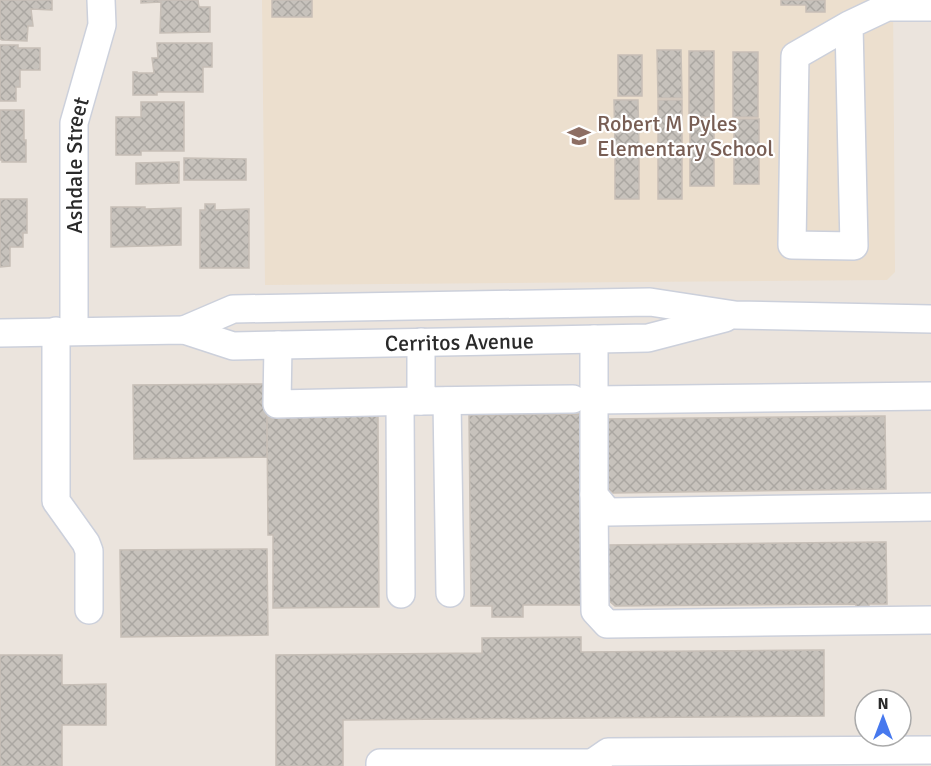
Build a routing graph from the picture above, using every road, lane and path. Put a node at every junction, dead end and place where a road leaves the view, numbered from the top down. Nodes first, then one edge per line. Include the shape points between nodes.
1 (101, 0) edge
2 (931, 7) edge
3 (849, 25) junction
4 (735, 315) junction
5 (931, 319) edge
6 (184, 330) junction
7 (65, 332) junction
8 (0, 333) edge
9 (594, 339) junction
10 (421, 342) junction
11 (278, 345) junction
12 (931, 396) edge
13 (584, 400) junction
14 (423, 402) junction
15 (594, 495) junction
16 (931, 507) edge
17 (450, 593) dead end
18 (401, 594) dead end
19 (89, 610) dead end
20 (931, 620) edge
21 (931, 750) edge
22 (592, 765) edge
23 (380, 766) edge

1 - 7 street, Ashdale Street via 102,25 74,123
2 - 3 street via 887,7
3 - 3 street via 795,57 792,245 854,246
4 - 5 street, Cerritos Avenue
4 - 6 street, Cerritos Avenue via 650,302 233,309
4 - 9 street, Cerritos Avenue via 648,338
6 - 7 street, Cerritos Avenue
6 - 11 street, Cerritos Avenue via 233,346
7 - 8 street, Cerritos Avenue
7 - 19 street, Ashdale Street via 56,501 86,543
9 - 10 street, Cerritos Avenue
9 - 13 street
10 - 11 street, Cerritos Avenue
10 - 14 street
11 - 14 street via 277,404
12 - 13 street
13 - 14 street
13 - 15 street
14 - 17 street
14 - 18 street
15 - 16 street via 608,512
15 - 20 street via 595,611 607,624
21 - 22 street via 608,752
22 - 23 street

